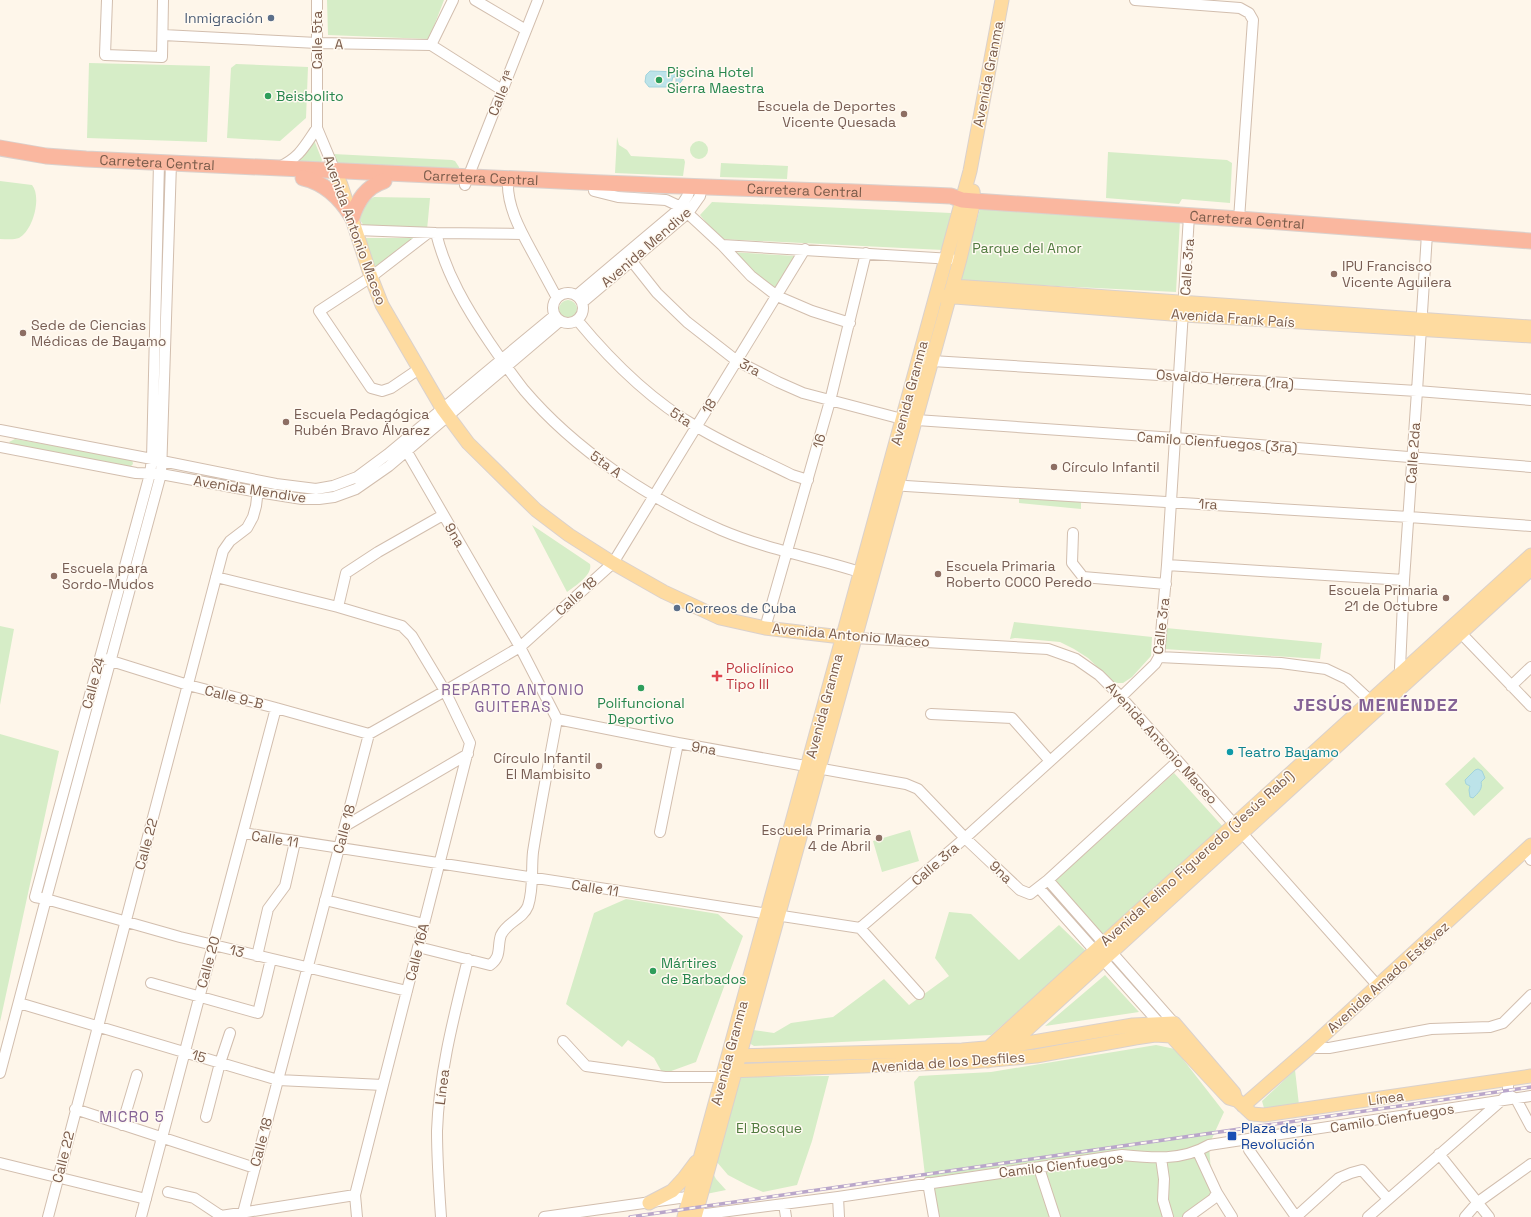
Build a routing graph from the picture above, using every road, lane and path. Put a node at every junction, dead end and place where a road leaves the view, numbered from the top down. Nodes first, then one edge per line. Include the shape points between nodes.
1 (107, 0) edge
2 (163, 0) edge
3 (317, 0) edge
4 (453, 0) edge
5 (475, 0) edge
6 (538, 0) edge
7 (1002, 0) edge
8 (1135, 0) edge
9 (526, 30) junction
10 (162, 35) junction
11 (317, 44) junction
12 (431, 45) junction
13 (502, 90) junction
14 (317, 128) junction
15 (0, 148) edge
16 (0, 157) edge
17 (165, 167) junction
18 (278, 168) junction
19 (337, 175) junction
20 (303, 178) junction
21 (384, 181) junction
22 (466, 182) junction
23 (508, 183) junction
24 (691, 197) junction
25 (968, 200) junction
26 (1189, 216) junction
27 (1239, 219) junction
28 (354, 224) junction
29 (432, 233) junction
30 (522, 234) junction
31 (1427, 234) junction
32 (1531, 241) edge
33 (722, 245) junction
34 (805, 250) junction
35 (866, 253) junction
36 (629, 257) junction
37 (946, 258) junction
38 (960, 259) junction
39 (371, 277) junction
40 (938, 289) junction
41 (951, 292) junction
42 (777, 296) junction
43 (557, 298) junction
44 (580, 298) junction
45 (1184, 302) junction
46 (1184, 315) junction
47 (557, 318) junction
48 (578, 320) junction
49 (850, 323) junction
50 (1421, 324) junction
51 (1531, 327) edge
52 (1531, 336) edge
53 (919, 358) junction
54 (737, 361) junction
55 (932, 361) junction
56 (504, 363) junction
57 (419, 369) junction
58 (1180, 376) junction
59 (1418, 391) junction
60 (1531, 400) edge
61 (830, 401) junction
62 (445, 412) junction
63 (902, 419) junction
64 (915, 421) junction
65 (697, 427) junction
66 (0, 430) edge
67 (1175, 438) junction
68 (404, 446) junction
69 (0, 447) edge
70 (1413, 457) junction
71 (152, 459) junction
72 (162, 461) junction
73 (1531, 467) edge
74 (150, 474) junction
75 (161, 474) junction
76 (808, 480) junction
77 (259, 481) junction
78 (891, 485) junction
79 (258, 492) junction
80 (653, 496) junction
81 (1170, 502) junction
82 (443, 515) junction
83 (1409, 517) junction
84 (1531, 526) edge
85 (1073, 533) dead end
86 (787, 553) junction
87 (1531, 555) edge
88 (612, 562) junction
89 (1167, 565) junction
90 (1531, 569) edge
91 (866, 574) junction
92 (216, 577) junction
93 (1404, 580) junction
94 (1166, 584) junction
95 (338, 607) junction
96 (765, 628) junction
97 (1457, 630) junction
98 (849, 638) junction
99 (520, 647) junction
100 (1159, 657) junction
101 (100, 658) junction
102 (111, 661) junction
103 (1531, 668) edge
104 (1403, 671) junction
105 (188, 685) junction
106 (1511, 686) junction
107 (445, 691) junction
108 (1121, 697) junction
109 (1374, 705) junction
110 (1531, 706) edge
111 (276, 708) junction
112 (931, 714) dead end
113 (557, 719) junction
114 (369, 734) junction
115 (678, 743) junction
116 (468, 754) junction
117 (1050, 761) junction
118 (1178, 761) junction
119 (813, 767) junction
120 (344, 826) junction
121 (1238, 828) junction
122 (660, 832) dead end
123 (243, 833) junction
124 (965, 838) junction
125 (295, 842) junction
126 (339, 848) junction
127 (1530, 852) edge
128 (440, 863) junction
129 (533, 879) junction
130 (1048, 880) junction
131 (1039, 888) junction
132 (46, 899) junction
133 (325, 900) junction
134 (773, 915) junction
135 (125, 922) junction
136 (424, 924) junction
137 (860, 928) junction
138 (213, 945) junction
139 (418, 947) junction
140 (1103, 951) junction
141 (257, 956) junction
142 (271, 959) junction
143 (468, 959) junction
144 (307, 968) junction
145 (151, 983) dead end
146 (1378, 986) junction
147 (407, 992) junction
148 (919, 994) dead end
149 (1531, 995) edge
150 (199, 996) junction
151 (19, 1003) junction
152 (1160, 1024) junction
153 (98, 1026) junction
154 (1172, 1029) junction
155 (230, 1033) dead end
156 (563, 1041) dead end
157 (1313, 1045) junction
158 (1009, 1046) junction
159 (988, 1048) junction
160 (185, 1052) junction
161 (847, 1053) junction
162 (734, 1056) junction
163 (988, 1061) junction
164 (220, 1063) junction
165 (847, 1068) junction
166 (0, 1072) edge
167 (727, 1073) junction
168 (137, 1075) dead end
169 (1529, 1075) edge
170 (278, 1080) junction
171 (1508, 1080) junction
172 (383, 1085) junction
173 (1531, 1096) edge
174 (1509, 1097) junction
175 (1239, 1103) junction
176 (75, 1109) junction
177 (206, 1116) dead end
178 (122, 1124) junction
179 (1531, 1127) edge
180 (162, 1138) junction
181 (1248, 1139) junction
182 (703, 1150) junction
183 (1198, 1152) junction
184 (1439, 1154) junction
185 (1161, 1158) junction
186 (0, 1163) edge
187 (1531, 1164) edge
188 (254, 1168) junction
189 (1039, 1168) junction
190 (58, 1177) junction
191 (928, 1184) junction
192 (168, 1192) dead end
193 (1217, 1193) junction
194 (355, 1195) junction
195 (695, 1196) junction
196 (838, 1197) junction
197 (146, 1199) junction
198 (1388, 1199) junction
199 (1478, 1202) junction
200 (649, 1203) junction
201 (784, 1204) junction
202 (743, 1209) junction
203 (243, 1213) junction
204 (48, 1217) edge
205 (141, 1217) edge
206 (220, 1217) edge
207 (357, 1217) edge
208 (441, 1217) edge
209 (544, 1217) edge
210 (689, 1217) edge
211 (733, 1217) edge
212 (786, 1217) edge
213 (839, 1217) edge
214 (934, 1217) edge
215 (1055, 1217) edge
216 (1168, 1217) edge
217 (1188, 1217) edge
218 (1232, 1217) edge
219 (1296, 1217) edge
220 (1368, 1217) edge
221 (1465, 1217) edge
222 (1488, 1217) edge

1 - 10 street via 105,55 162,57
2 - 10 street
3 - 11 street, Calle 5ta
4 - 12 street
5 - 9 street
6 - 9 street, Calle 1ª
7 - 25 main road, Avenida Granma via 970,171
8 - 27 street via 1240,8 1249,13 1253,20
9 - 13 street, Calle 1ª
10 - 11 street, A
11 - 12 street, A
11 - 14 street, Calle 5ta
12 - 13 street
13 - 22 street, Calle 1ª
14 - 18 street via 299,154
14 - 19 street, Avenida Antonio Maceo
15 - 17 highway, Carretera Central via 46,156
16 - 17 highway, Carretera Central via 85,168
17 - 18 highway, Carretera Central
17 - 20 highway, Carretera Central
17 - 71 street, Calle 24
17 - 72 street, Calle 24
18 - 19 highway, Carretera Central
19 - 20 highway, Carretera Central
19 - 21 highway, Carretera Central
19 - 22 highway, Carretera Central
19 - 28 main road, Avenida Antonio Maceo
20 - 28 highway via 318,183 334,194 344,204
21 - 22 highway, Carretera Central
21 - 28 highway via 372,186 356,204
22 - 23 highway, Carretera Central
23 - 24 highway, Carretera Central
23 - 24 highway, Carretera Central
23 - 30 street via 511,204
24 - 25 highway, Carretera Central via 813,190 943,195
24 - 33 street
24 - 36 street, Avenida Mendive
25 - 26 highway, Carretera Central
25 - 37 main road, Avenida Granma
25 - 38 main road, Avenida Granma
26 - 27 highway, Carretera Central
26 - 45 street, Calle 3ra
27 - 31 highway, Carretera Central
28 - 29 street
28 - 39 main road, Avenida Antonio Maceo
29 - 30 street
29 - 39 street
29 - 56 street, 5ta A via 458,292
30 - 43 street
31 - 32 highway, Carretera Central
31 - 50 street, Calle 2da
33 - 34 street
33 - 42 street via 751,276
34 - 35 street
34 - 42 street, 18
35 - 37 street
35 - 49 street, 16
36 - 44 street, Avenida Mendive
36 - 54 street, 3ra via 657,293 687,322
37 - 38 street
37 - 40 main road, Avenida Granma
38 - 41 main road, Avenida Granma
39 - 57 main road, Avenida Antonio Maceo via 382,305
39 - 57 street via 319,311 371,388 382,391 391,388
40 - 41 main road, Avenida Frank País
40 - 53 main road, Avenida Granma
41 - 45 main road, Avenida Frank País
41 - 46 main road, Avenida Frank País
41 - 55 main road, Avenida Granma
42 - 49 street
42 - 54 street, 18
43 - 44 street via 569,292
43 - 47 street via 553,308
44 - 48 street via 583,312
45 - 46 street, Calle 3ra
45 - 50 main road, Avenida Frank País
46 - 50 main road, Avenida Frank País
46 - 58 street, Calle 3ra
47 - 48 street via 571,323
47 - 56 street, Avenida Mendive
48 - 65 street, 5ta via 625,373 661,403
49 - 61 street, 16
50 - 51 main road, Avenida Frank País
50 - 52 main road, Avenida Frank País
50 - 59 street, Calle 2da
53 - 55 street, Osvaldo Herrera (1ra)
53 - 63 main road, Avenida Granma
54 - 61 street, 3ra via 802,393
54 - 65 street, 18
55 - 58 street, Osvaldo Herrera (1ra)
55 - 64 main road, Avenida Granma
56 - 62 street, Avenida Mendive
56 - 80 street, 5ta A via 524,390 575,440
57 - 62 main road, Avenida Antonio Maceo
58 - 59 street, Osvaldo Herrera (1ra)
58 - 67 street, Calle 3ra
59 - 60 street, Osvaldo Herrera (1ra)
59 - 70 street, Calle 2da
61 - 63 street, 3ra
61 - 76 street, 16
62 - 68 street, Avenida Mendive
62 - 88 main road, Avenida Antonio Maceo via 468,443 536,510
63 - 64 street, Camilo Cienfuegos (3ra)
63 - 78 main road, Avenida Granma
64 - 67 street, Camilo Cienfuegos (3ra)
64 - 78 main road, Avenida Granma
65 - 76 street, 5ta via 792,475
65 - 80 street, 18
66 - 71 street, Avenida Mendive
67 - 70 street, Camilo Cienfuegos (3ra)
67 - 81 street, Calle 3ra
68 - 77 street, Avenida Mendive via 357,477 333,486 316,489
68 - 79 street, Avenida Mendive via 389,466 356,489 334,497 302,499
68 - 82 street, 9na
69 - 74 street, Avenida Mendive
70 - 73 street, Camilo Cienfuegos (3ra)
70 - 83 street, Calle 2da
71 - 72 street, Avenida Mendive
71 - 74 street, Calle 24
72 - 75 street, Calle 24
72 - 77 street, Avenida Mendive
74 - 75 street, Avenida Mendive
74 - 101 street, Calle 24
75 - 79 street, Avenida Mendive
75 - 102 street, Calle 24
76 - 86 street, 16
77 - 79 street, Calle 22
78 - 81 street, 1ra
78 - 91 main road, Avenida Granma
79 - 92 street, Calle 22 via 253,517 247,528 230,541 223,551
80 - 86 street, 5ta A via 722,530
80 - 88 street, 18
81 - 83 street, 1ra
81 - 89 street, Calle 3ra
82 - 95 street via 346,573
82 - 99 street, 9na
83 - 84 street, 1ra
83 - 93 street, Calle 2da
85 - 94 street via 1072,563 1083,577
86 - 91 street, 5ta A
86 - 96 street, 16
87 - 97 main road, Avenida Felino Figueredo (Jesús Rabí)
88 - 96 main road, Avenida Antonio Maceo via 664,592 720,618
88 - 99 street, Calle 18
89 - 93 street
89 - 94 street, Calle 3ra
90 - 97 main road, Avenida Felino Figueredo (Jesús Rabí)
91 - 98 main road, Avenida Granma
92 - 95 street, Calle 16A
92 - 105 street, Calle 22
93 - 104 street, Calle 2da via 1400,668
94 - 100 street, Calle 3ra
95 - 107 street, Calle 16A via 402,626 412,636
96 - 98 main road, Avenida Antonio Maceo
97 - 104 main road, Avenida Felino Figueredo (Jesús Rabí)
97 - 106 street
97 - 109 main road, Avenida Felino Figueredo (Jesús Rabí)
98 - 108 street, Avenida Antonio Maceo via 1048,649 1076,658 1099,675
98 - 119 main road, Avenida Granma
99 - 107 street, Calle 18
99 - 113 street, 9na
100 - 108 street, Calle 3ra
100 - 109 street via 1281,663 1326,669 1347,679
101 - 102 street, Calle 9-B
101 - 132 street, Calle 24 via 35,896
102 - 105 street, Calle 9-B
102 - 132 street, Calle 24
103 - 106 street
104 - 109 main road, Avenida Felino Figueredo (Jesús Rabí)
105 - 111 street, Calle 9-B
105 - 135 street, Calle 22
106 - 110 street
107 - 114 street, Calle 18
107 - 116 street, Calle 16A via 470,743
108 - 117 street, Calle 3ra
108 - 118 street, Avenida Antonio Maceo
109 - 121 main road, Avenida Felino Figueredo (Jesús Rabí)
111 - 114 street, Calle 9-B
111 - 123 street, Calle 20
112 - 117 street via 1012,718
113 - 115 street, 9na
113 - 129 street via 539,811 531,865
114 - 120 street, Calle 18
115 - 119 street, 9na
115 - 122 street
116 - 120 street
116 - 128 street, Calle 16A
117 - 124 street, Calle 3ra
118 - 121 street, Avenida Antonio Maceo
118 - 130 street
119 - 124 street, 9na via 906,784 918,789
119 - 134 main road, Avenida Granma
120 - 126 street, Calle 18
121 - 140 main road, Avenida Felino Figueredo (Jesús Rabí)
121 - 146 street, Avenida Antonio Maceo
123 - 125 street, Calle 11
123 - 138 street, Calle 20
124 - 131 street, 9na via 1020,890 1030,894
124 - 137 street, Calle 3ra
125 - 126 street, Calle 11
125 - 141 street via 285,886 268,909
126 - 128 street, Calle 11
126 - 133 street, Calle 18
127 - 146 main road, Avenida Amado Estévez
128 - 129 street, Calle 11
128 - 136 street, Calle 16A
129 - 134 street, Calle 11
129 - 143 street via 528,907 518,919 506,926 495,962 490,965
130 - 131 street
130 - 140 street
131 - 140 street
132 - 135 street, 13
132 - 151 street, Calle 24
133 - 136 street
133 - 144 street, Calle 18
134 - 137 street, Calle 11
134 - 162 main road, Avenida Granma
135 - 138 street, 13
135 - 153 street, Calle 22
136 - 139 street, Calle 16A
137 - 148 street
138 - 141 street, 13
138 - 150 street, Calle 20
139 - 143 street
139 - 147 street, Calle 16A
140 - 152 street
140 - 154 street
140 - 158 main road, Avenida Felino Figueredo (Jesús Rabí)
140 - 159 main road, Avenida Felino Figueredo (Jesús Rabí)
141 - 142 street, 13
142 - 144 street, 13
142 - 150 street via 258,1013
143 - 208 street, Línea via 454,1016 441,1091 437,1130
144 - 147 street, 13
144 - 170 street, Calle 18
145 - 150 street
146 - 157 main road, Avenida Amado Estévez
147 - 172 street, Calle 16A
149 - 157 street via 1503,1022 1490,1027 1431,1029 1329,1048 1317,1048
150 - 160 street, Calle 20
151 - 153 street, 15
151 - 166 street, Calle 24
152 - 154 main road, Línea
152 - 158 main road, Avenida de los Desfiles via 1133,1025
153 - 160 street, 15
153 - 176 street, Calle 22
154 - 163 main road, Avenida de los Desfiles via 1036,1056
154 - 175 main road, Línea via 1224,1094
155 - 164 street
156 - 167 street via 586,1066 665,1076
157 - 175 main road, Avenida Amado Estévez
158 - 159 main road, Avenida de los Desfiles
158 - 163 main road, Avenida Felino Figueredo (Jesús Rabí)
159 - 161 main road, Avenida de los Desfiles
160 - 164 street, 15
160 - 180 street, Calle 20
161 - 162 main road, Avenida de los Desfiles
161 - 165 main road
162 - 167 main road, Avenida Granma
163 - 165 main road, Avenida de los Desfiles
164 - 170 street, 15
164 - 177 street
165 - 167 main road, Avenida de los Desfiles
167 - 182 main road, Avenida Granma
167 - 195 main road, Avenida Granma
168 - 178 street
169 - 171 main road, Línea
170 - 172 street, 15
170 - 188 street, Calle 18
171 - 174 street
171 - 175 main road, Línea via 1264,1115 1252,1114
172 - 194 street, Calle 16A
173 - 174 street, Camilo Cienfuegos
174 - 179 street
174 - 181 street, Camilo Cienfuegos via 1390,1119
174 - 184 street
176 - 178 street
176 - 190 street, Calle 22
178 - 180 street
180 - 188 street
180 - 197 street, Calle 20
181 - 183 street, Camilo Cienfuegos via 1210,1145
181 - 219 street via 1249,1150
182 - 195 main road, Avenida Granma
182 - 200 main road via 672,1191
183 - 185 street, Camilo Cienfuegos
183 - 193 street
184 - 198 street
184 - 199 street
185 - 189 street, Camilo Cienfuegos via 1122,1155
185 - 216 street via 1163,1200
186 - 190 street
187 - 199 street
188 - 203 street, Calle 18
189 - 191 street, Camilo Cienfuegos
189 - 215 street
190 - 197 street
190 - 204 street, Calle 22
191 - 196 street, Camilo Cienfuegos
191 - 214 street
192 - 206 street via 194,1198
193 - 217 street
193 - 218 street
194 - 203 street
194 - 207 street, Calle 16A
195 - 200 street
195 - 210 main road, Avenida Granma
196 - 201 street, Camilo Cienfuegos
196 - 213 street
197 - 205 street, Calle 20
198 - 219 street via 1362,1170 1339,1178
198 - 220 street
199 - 221 street
199 - 222 street
200 - 209 street
201 - 202 street, Camilo Cienfuegos
201 - 212 street
202 - 210 street, Camilo Cienfuegos
202 - 211 street
203 - 206 street

